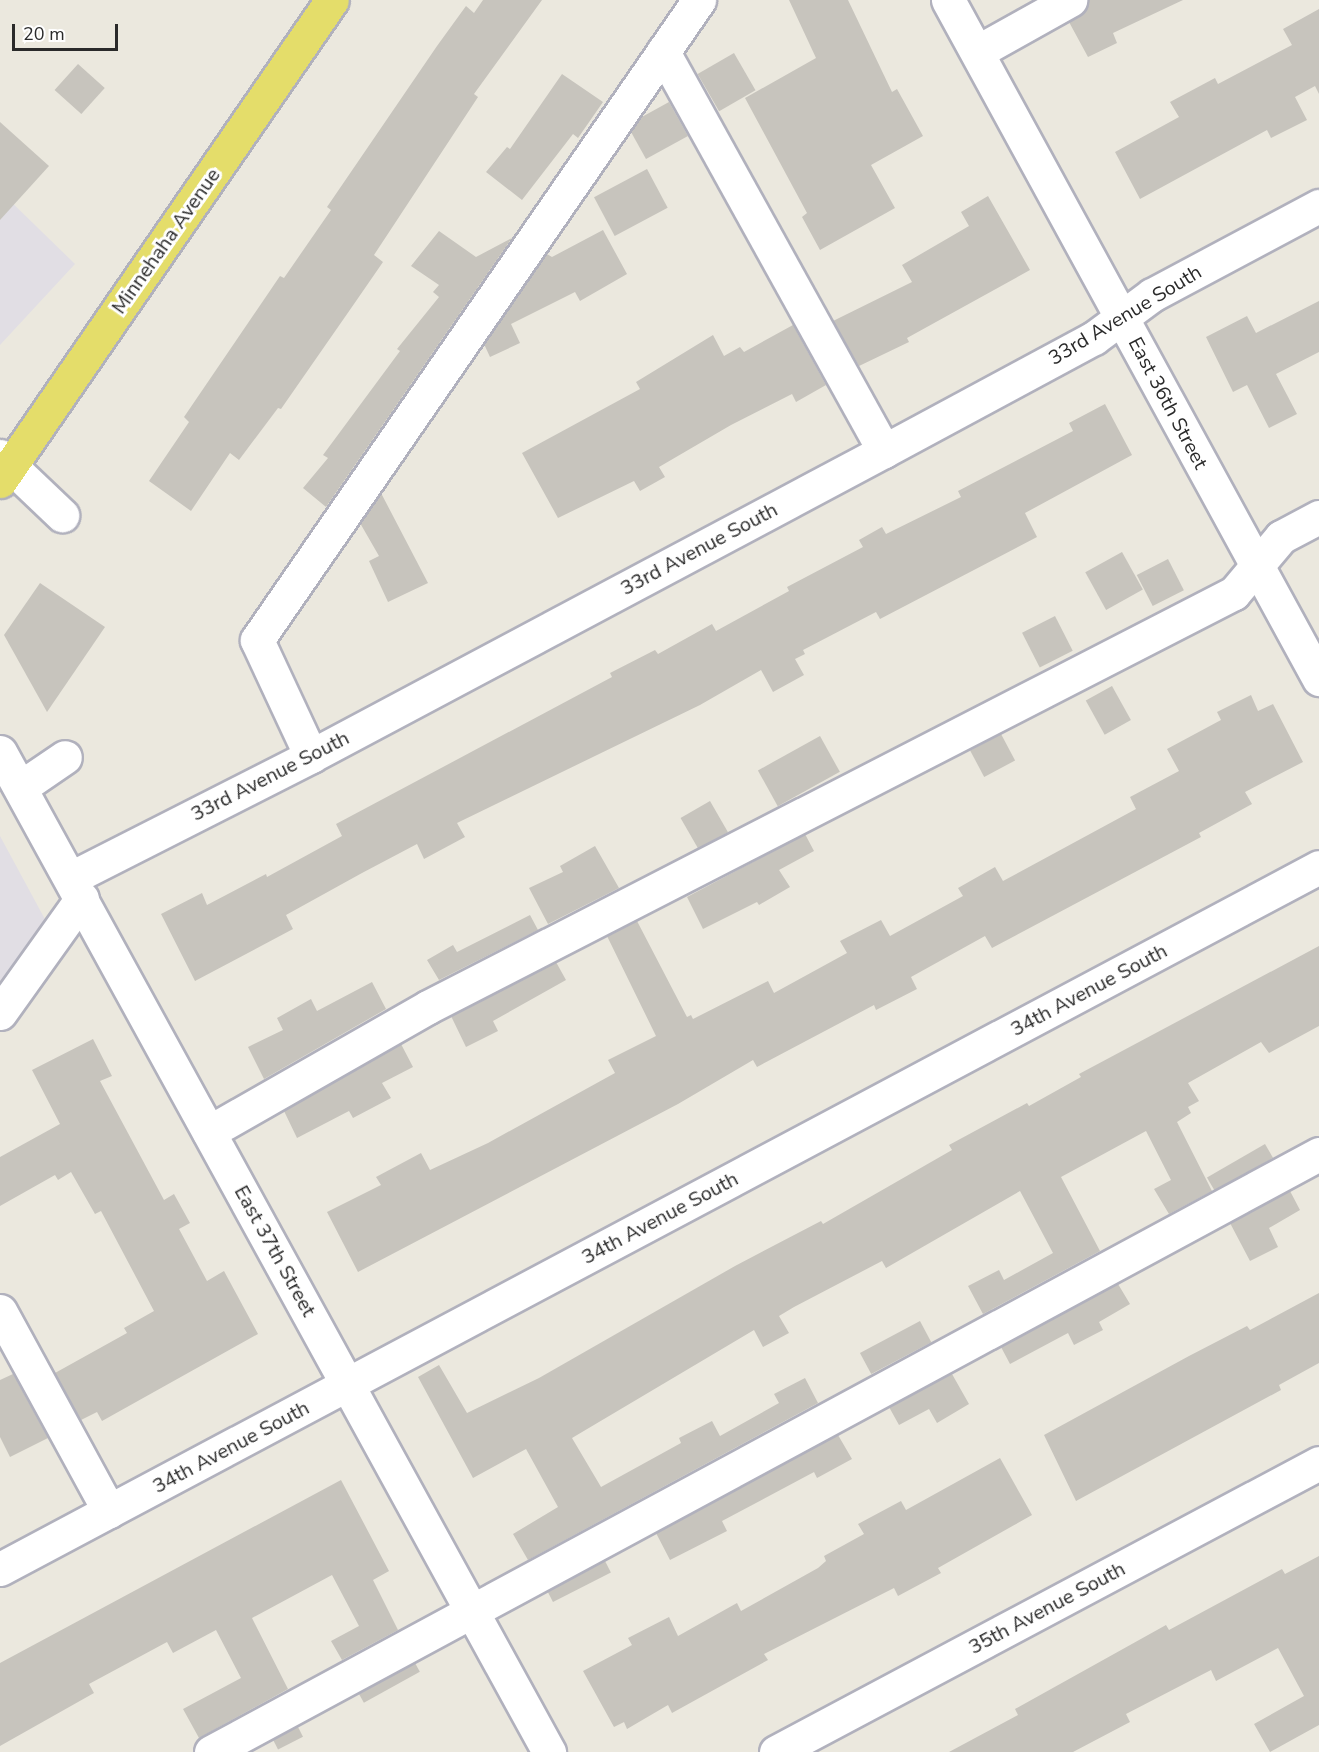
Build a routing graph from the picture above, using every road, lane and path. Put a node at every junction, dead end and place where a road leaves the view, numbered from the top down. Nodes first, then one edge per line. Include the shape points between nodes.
1 (332, 0) edge
2 (699, 0) edge
3 (948, 0) edge
4 (1070, 0) edge
5 (663, 52) junction
6 (977, 52) junction
7 (1319, 206) edge
8 (1122, 317) junction
9 (884, 451) junction
10 (3, 468) edge
11 (62, 515) dead end
12 (1319, 517) edge
13 (1258, 568) junction
14 (1319, 679) edge
15 (0, 752) edge
16 (311, 756) junction
17 (65, 757) dead end
18 (21, 787) junction
19 (1319, 867) edge
20 (77, 888) junction
21 (0, 1013) edge
22 (209, 1132) junction
23 (1319, 1154) edge
24 (0, 1311) edge
25 (349, 1384) junction
26 (1319, 1463) edge
27 (109, 1511) junction
28 (0, 1569) edge
29 (473, 1613) junction
30 (211, 1752) edge
31 (549, 1752) edge
32 (776, 1752) edge

1 - 10 main road, Minnehaha Avenue
2 - 5 street
3 - 6 street, East 36th Street
4 - 6 street
5 - 9 street
5 - 16 street via 257,640
6 - 8 street, East 36th Street
7 - 8 street, 33rd Avenue South via 1152,295
8 - 9 street, 33rd Avenue South via 1094,338
8 - 13 street, East 36th Street
9 - 16 street, 33rd Avenue South
10 - 11 street
12 - 13 street via 1281,537
13 - 14 street, East 36th Street
13 - 22 street via 1234,593 428,1007
15 - 18 street, East 37th Street
16 - 20 street, 33rd Avenue South
17 - 18 street
18 - 20 street, East 37th Street
19 - 25 street, 34th Avenue South
20 - 21 street
20 - 22 street, East 37th Street
22 - 25 street, East 37th Street
23 - 29 street
24 - 27 street
25 - 27 street, 34th Avenue South
25 - 29 street, East 37th Street
26 - 32 street, 35th Avenue South
27 - 28 street, 34th Avenue South
29 - 30 street
29 - 31 street, East 37th Street

